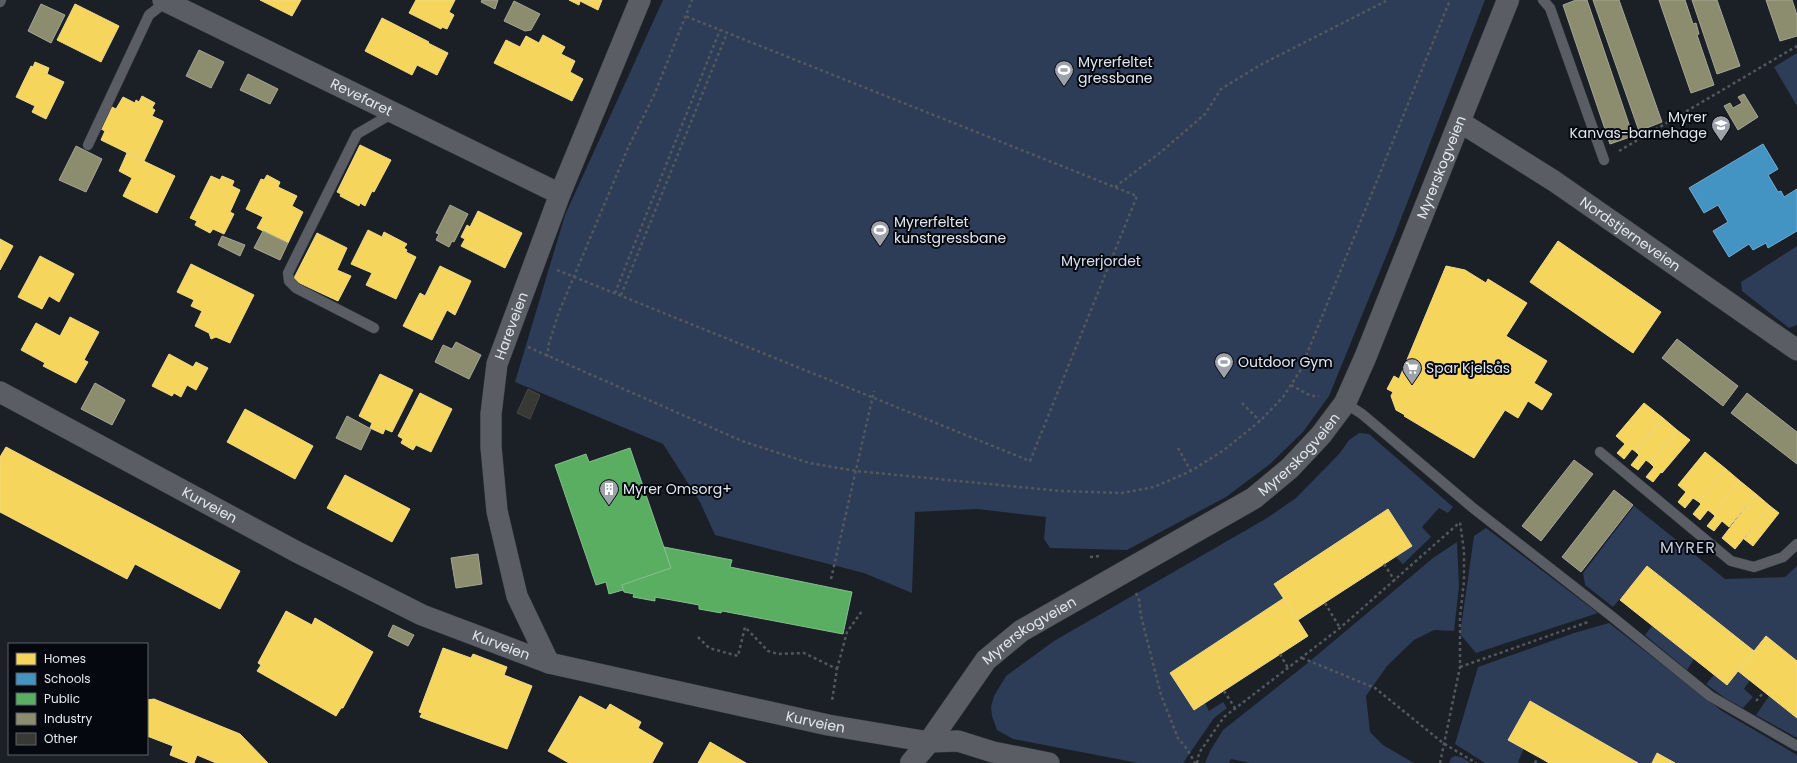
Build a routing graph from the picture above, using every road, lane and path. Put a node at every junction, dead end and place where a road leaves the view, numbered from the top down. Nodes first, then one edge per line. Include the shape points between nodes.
1 (640, 0) edge
2 (692, 0) edge
3 (1388, 0) edge
4 (1450, 0) edge
5 (1508, 0) edge
6 (1543, 0) edge
7 (166, 1) edge
8 (685, 16) junction
9 (720, 30) junction
10 (727, 33) junction
11 (1797, 46) edge
12 (393, 113) junction
13 (1460, 122) junction
14 (88, 145) dead end
15 (1604, 160) joint
16 (1114, 187) junction
17 (560, 194) junction
18 (534, 262) junction
19 (573, 277) junction
20 (615, 293) junction
21 (621, 295) junction
22 (374, 328) dead end
23 (1794, 343) edge
24 (874, 391) dead end
25 (0, 392) edge
26 (873, 397) junction
27 (1242, 404) dead end
28 (1345, 404) junction
29 (1260, 421) junction
30 (1178, 448) dead end
31 (1600, 452) dead end
32 (856, 471) junction
33 (1191, 471) junction
34 (1473, 508) junction
35 (1459, 523) junction
36 (1797, 544) edge
37 (1384, 564) dead end
38 (831, 578) dead end
39 (1395, 581) junction
40 (1134, 589) dead end
41 (1324, 603) dead end
42 (862, 611) dead end
43 (1610, 614) junction
44 (1340, 628) junction
45 (698, 637) dead end
46 (1280, 654) dead end
47 (1302, 657) junction
48 (550, 663) junction
49 (1460, 667) junction
50 (1288, 668) junction
51 (837, 669) junction
52 (1224, 691) dead end
53 (1235, 708) junction
54 (828, 725) junction
55 (929, 742) junction
56 (1443, 743) junction
57 (1797, 746) edge
58 (1538, 757) dead end
59 (911, 763) edge
60 (1049, 763) edge
61 (1196, 763) edge
62 (1440, 763) edge
63 (1476, 763) edge
64 (1534, 763) edge

1 - 17 street, Hareveien
2 - 8 path
3 - 16 path via 1262,64 1222,89 1205,114 1161,152
4 - 29 path via 1300,371 1283,397
5 - 13 street, Myrerskogveien
6 - 15 lane via 1550,8
7 - 12 street, Revefaret
7 - 14 lane via 149,15
8 - 9 path
8 - 19 path via 655,93 628,148
9 - 10 path
9 - 20 path
10 - 16 path
10 - 21 path
11 - 15 path
12 - 17 street, Revefaret
12 - 22 lane via 357,134 288,273 289,281 296,288
13 - 23 street, Nordstjerneveien via 1554,181
13 - 28 street, Myrerskogveien
16 - 26 path via 1137,196 1030,461
17 - 18 street, Hareveien
18 - 19 path
18 - 48 street, Hareveien via 497,364 491,414 491,447 497,511 517,596
19 - 20 path
19 - 32 path via 553,330 547,357 742,441 809,463
20 - 21 path
21 - 26 path
24 - 26 path
25 - 48 street, Kurveien via 297,552 422,614
26 - 32 path
27 - 29 path
28 - 34 lane via 1362,414
28 - 55 street, Myrerskogveien via 1290,468 1254,498 1021,631 986,660
29 - 33 path via 1224,450
30 - 33 path
31 - 36 lane via 1731,561 1754,567 1783,557
32 - 33 path via 1061,491 1122,493 1154,487
32 - 38 path
34 - 35 path
34 - 43 lane
35 - 39 path
35 - 49 path via 1464,551
37 - 39 path
39 - 44 path
40 - 61 path via 1139,600 1161,694 1178,738
41 - 44 path
42 - 51 path via 847,632
43 - 49 path
43 - 57 lane via 1710,696
44 - 47 path
45 - 51 path via 709,648 738,656 745,627 768,651 778,654 804,653
46 - 50 path
47 - 50 path
47 - 56 path via 1375,688
48 - 54 street, Kurveien
49 - 56 path
50 - 53 path
51 - 54 path
52 - 53 path
53 - 61 path via 1224,717 1199,753
54 - 55 street, Kurveien
55 - 59 street, Myrerskogveien
55 - 60 street, Kurveien via 958,741 993,752
56 - 62 path
56 - 63 path
58 - 64 path

